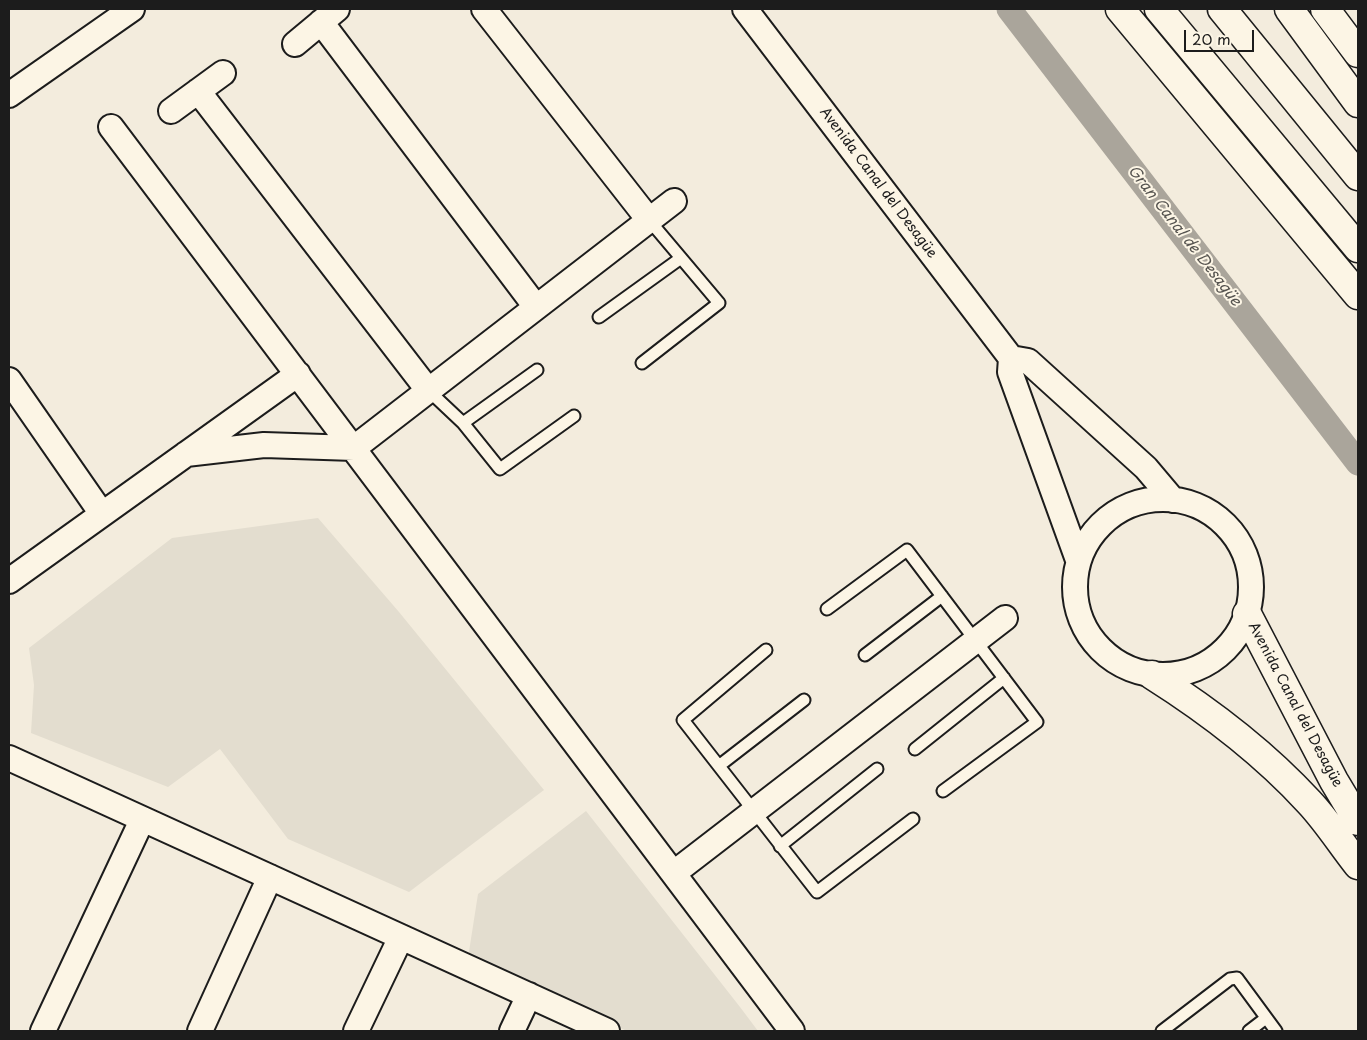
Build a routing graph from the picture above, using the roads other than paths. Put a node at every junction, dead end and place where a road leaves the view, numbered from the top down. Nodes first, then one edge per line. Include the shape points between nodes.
1 (132, 9) edge
2 (484, 9) edge
3 (745, 9) edge
4 (1120, 9) edge
5 (1159, 9) edge
6 (1222, 9) edge
7 (1289, 9) edge
8 (1325, 9) edge
9 (329, 15) edge
10 (295, 44) dead end
11 (1358, 54) edge
12 (224, 73) dead end
13 (198, 92) junction
14 (9, 95) edge
15 (1358, 103) edge
16 (171, 111) dead end
17 (111, 127) dead end
18 (1358, 176) edge
19 (674, 201) dead end
20 (649, 220) junction
21 (1358, 248) edge
22 (681, 258) junction
23 (1358, 295) edge
24 (536, 307) junction
25 (599, 317) dead end
26 (1011, 358) junction
27 (642, 363) dead end
28 (537, 370) dead end
29 (298, 374) junction
30 (9, 380) edge
31 (428, 390) junction
32 (574, 416) dead end
33 (463, 423) junction
34 (354, 448) junction
35 (186, 454) junction
36 (1173, 500) junction
37 (102, 514) junction
38 (1078, 560) junction
39 (9, 581) edge
40 (942, 596) junction
41 (827, 609) dead end
42 (1247, 614) junction
43 (1005, 618) dead end
44 (975, 640) junction
45 (766, 650) dead end
46 (865, 655) dead end
47 (1152, 675) junction
48 (1004, 678) junction
49 (804, 700) dead end
50 (915, 749) dead end
51 (11, 764) edge
52 (720, 765) junction
53 (877, 769) dead end
54 (943, 791) dead end
55 (753, 811) junction
56 (913, 819) dead end
57 (142, 820) junction
58 (1358, 821) edge
59 (780, 846) junction
60 (1358, 866) edge
61 (674, 873) junction
62 (270, 877) junction
63 (401, 937) junction
64 (529, 995) junction
65 (1266, 1018) junction
66 (43, 1031) edge
67 (200, 1031) edge
68 (356, 1031) edge
69 (512, 1031) edge
70 (608, 1031) edge
71 (792, 1031) edge
72 (1162, 1031) edge
73 (1249, 1031) edge
74 (1276, 1031) edge

1 - 14 street
2 - 20 street
3 - 26 street, Avenida Canal del Desagüe
4 - 23 main road
5 - 21 main road
6 - 18 main road
7 - 15 main road
8 - 11 main road
9 - 10 street
9 - 24 street
12 - 13 street
13 - 16 street
13 - 31 street
17 - 29 street
19 - 20 street
20 - 22 lane
20 - 24 street
22 - 25 lane
22 - 27 lane via 719,302
24 - 31 street
26 - 36 street via 1028,361 1146,468
26 - 38 street, Avenida Canal del Desagüe via 1010,372
28 - 33 lane
29 - 34 street
29 - 35 street
30 - 37 street
31 - 33 lane
31 - 34 street
32 - 33 lane via 500,469
34 - 35 street via 264,445
34 - 61 street
35 - 37 street
36 - 38 street, Avenida Canal del Desagüe via 1156,499 1122,508 1095,530
36 - 42 street, Avenida Canal del Desagüe via 1206,510 1221,520 1237,540 1248,563 1251,580
37 - 39 street
38 - 47 street, Avenida Canal del Desagüe via 1074,594 1084,627 1105,654 1119,664
40 - 41 lane via 907,550
40 - 44 lane
40 - 46 lane
42 - 47 street, Avenida Canal del Desagüe via 1230,645 1202,666 1169,675
42 - 58 main road, Avenida Canal del Desagüe
43 - 44 street
44 - 48 lane
44 - 55 street
45 - 52 lane via 683,720
47 - 60 main road, Avenida Canal del Desagüe via 1197,703 1240,737 1310,802
48 - 50 lane
48 - 54 lane via 1037,722
49 - 52 lane
51 - 57 street
52 - 55 lane
53 - 59 lane
55 - 59 lane
55 - 61 street
56 - 59 lane via 817,892
57 - 62 street
57 - 66 street
61 - 71 street
62 - 63 street
62 - 67 street
63 - 64 street
63 - 68 street
64 - 69 street
64 - 70 street
65 - 72 lane via 1237,978 1230,979
65 - 73 lane
65 - 74 lane

